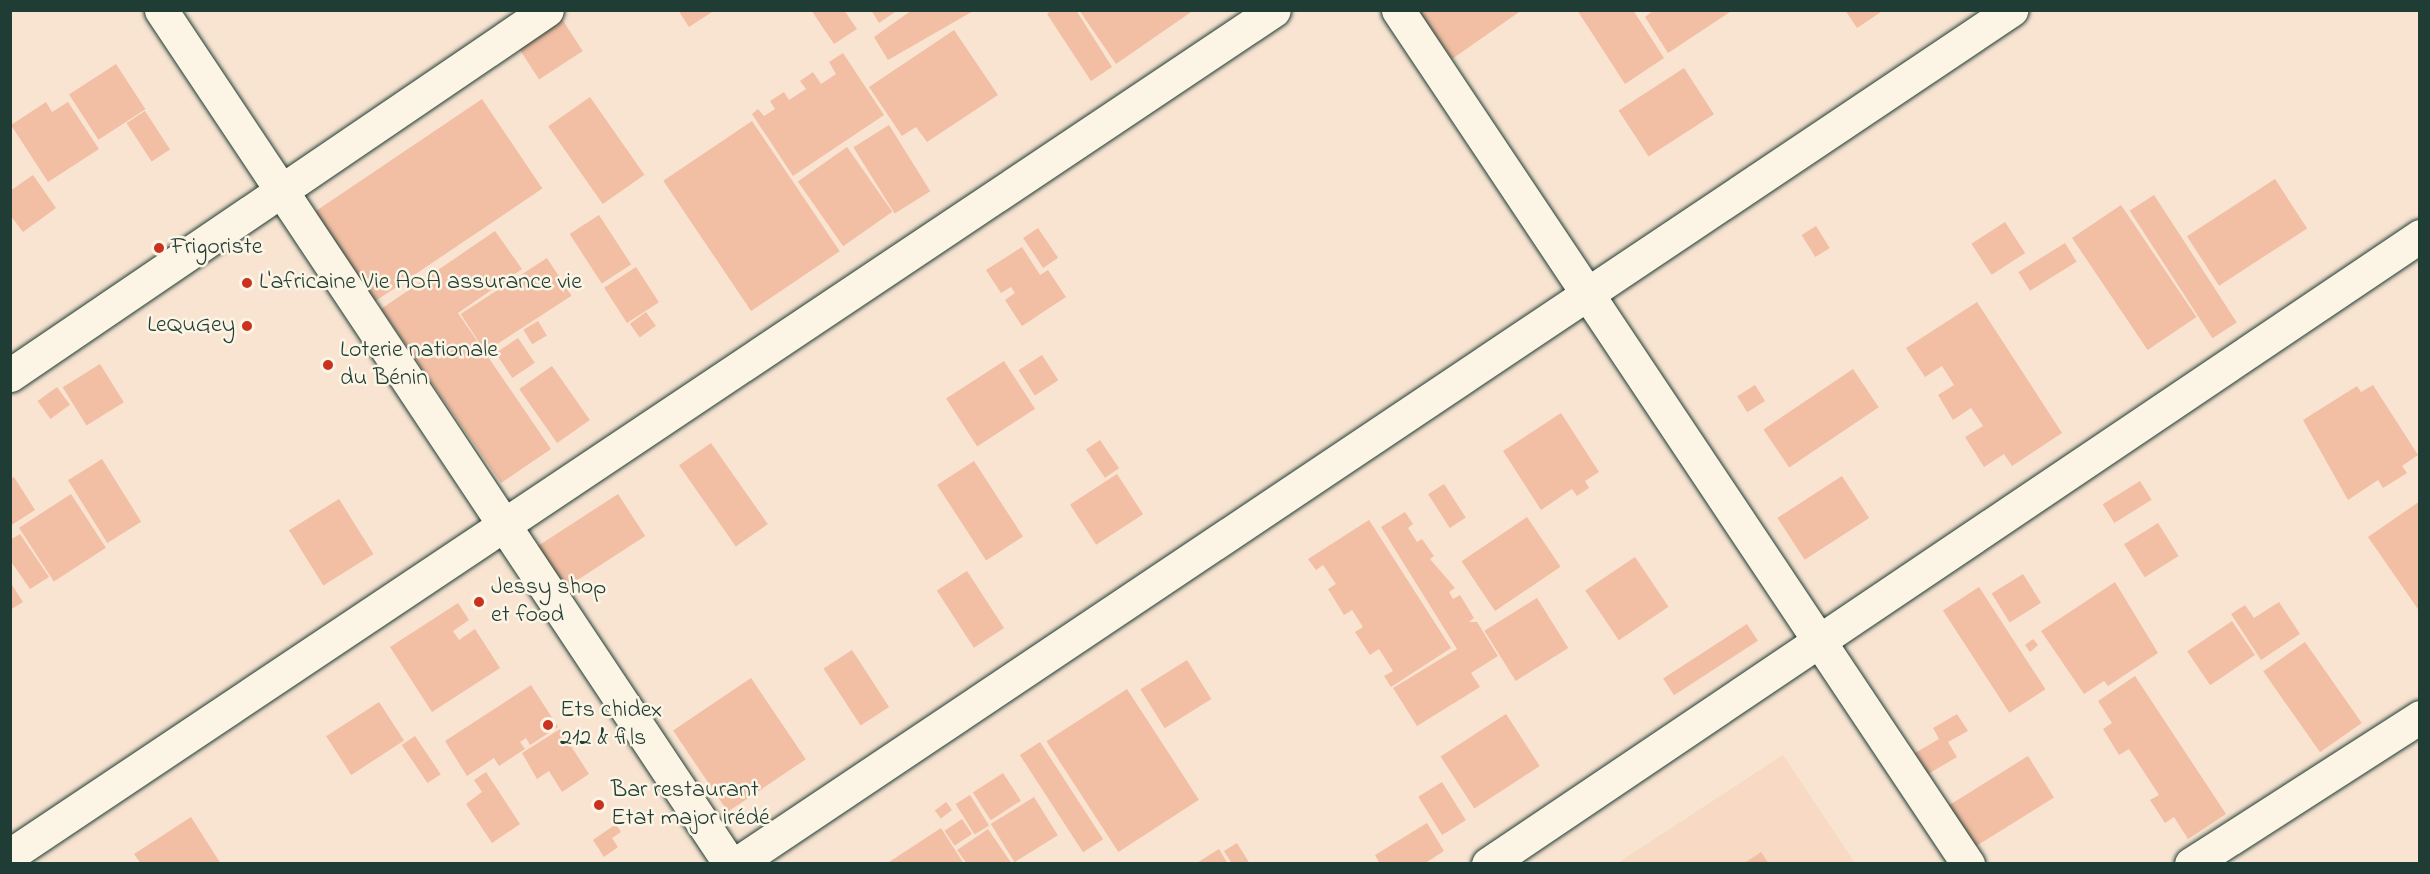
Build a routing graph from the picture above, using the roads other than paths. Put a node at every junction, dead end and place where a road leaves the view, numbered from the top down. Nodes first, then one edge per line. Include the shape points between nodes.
1 (161, 10) edge
2 (547, 10) edge
3 (1274, 10) edge
4 (1398, 10) edge
5 (2011, 10) edge
6 (283, 194) junction
7 (2420, 236) edge
8 (1587, 294) junction
9 (10, 375) edge
10 (505, 526) junction
11 (1818, 640) junction
12 (2420, 717) edge
13 (10, 855) edge
14 (730, 864) edge
15 (736, 864) edge
16 (1488, 864) edge
17 (1968, 864) edge
18 (2192, 864) edge

1 - 6 street
2 - 6 street
3 - 10 street
4 - 8 street
5 - 8 street
6 - 9 street
6 - 10 street
7 - 11 street
8 - 11 street
8 - 15 street
10 - 13 street
10 - 14 street
11 - 16 street
11 - 17 street
12 - 18 street

